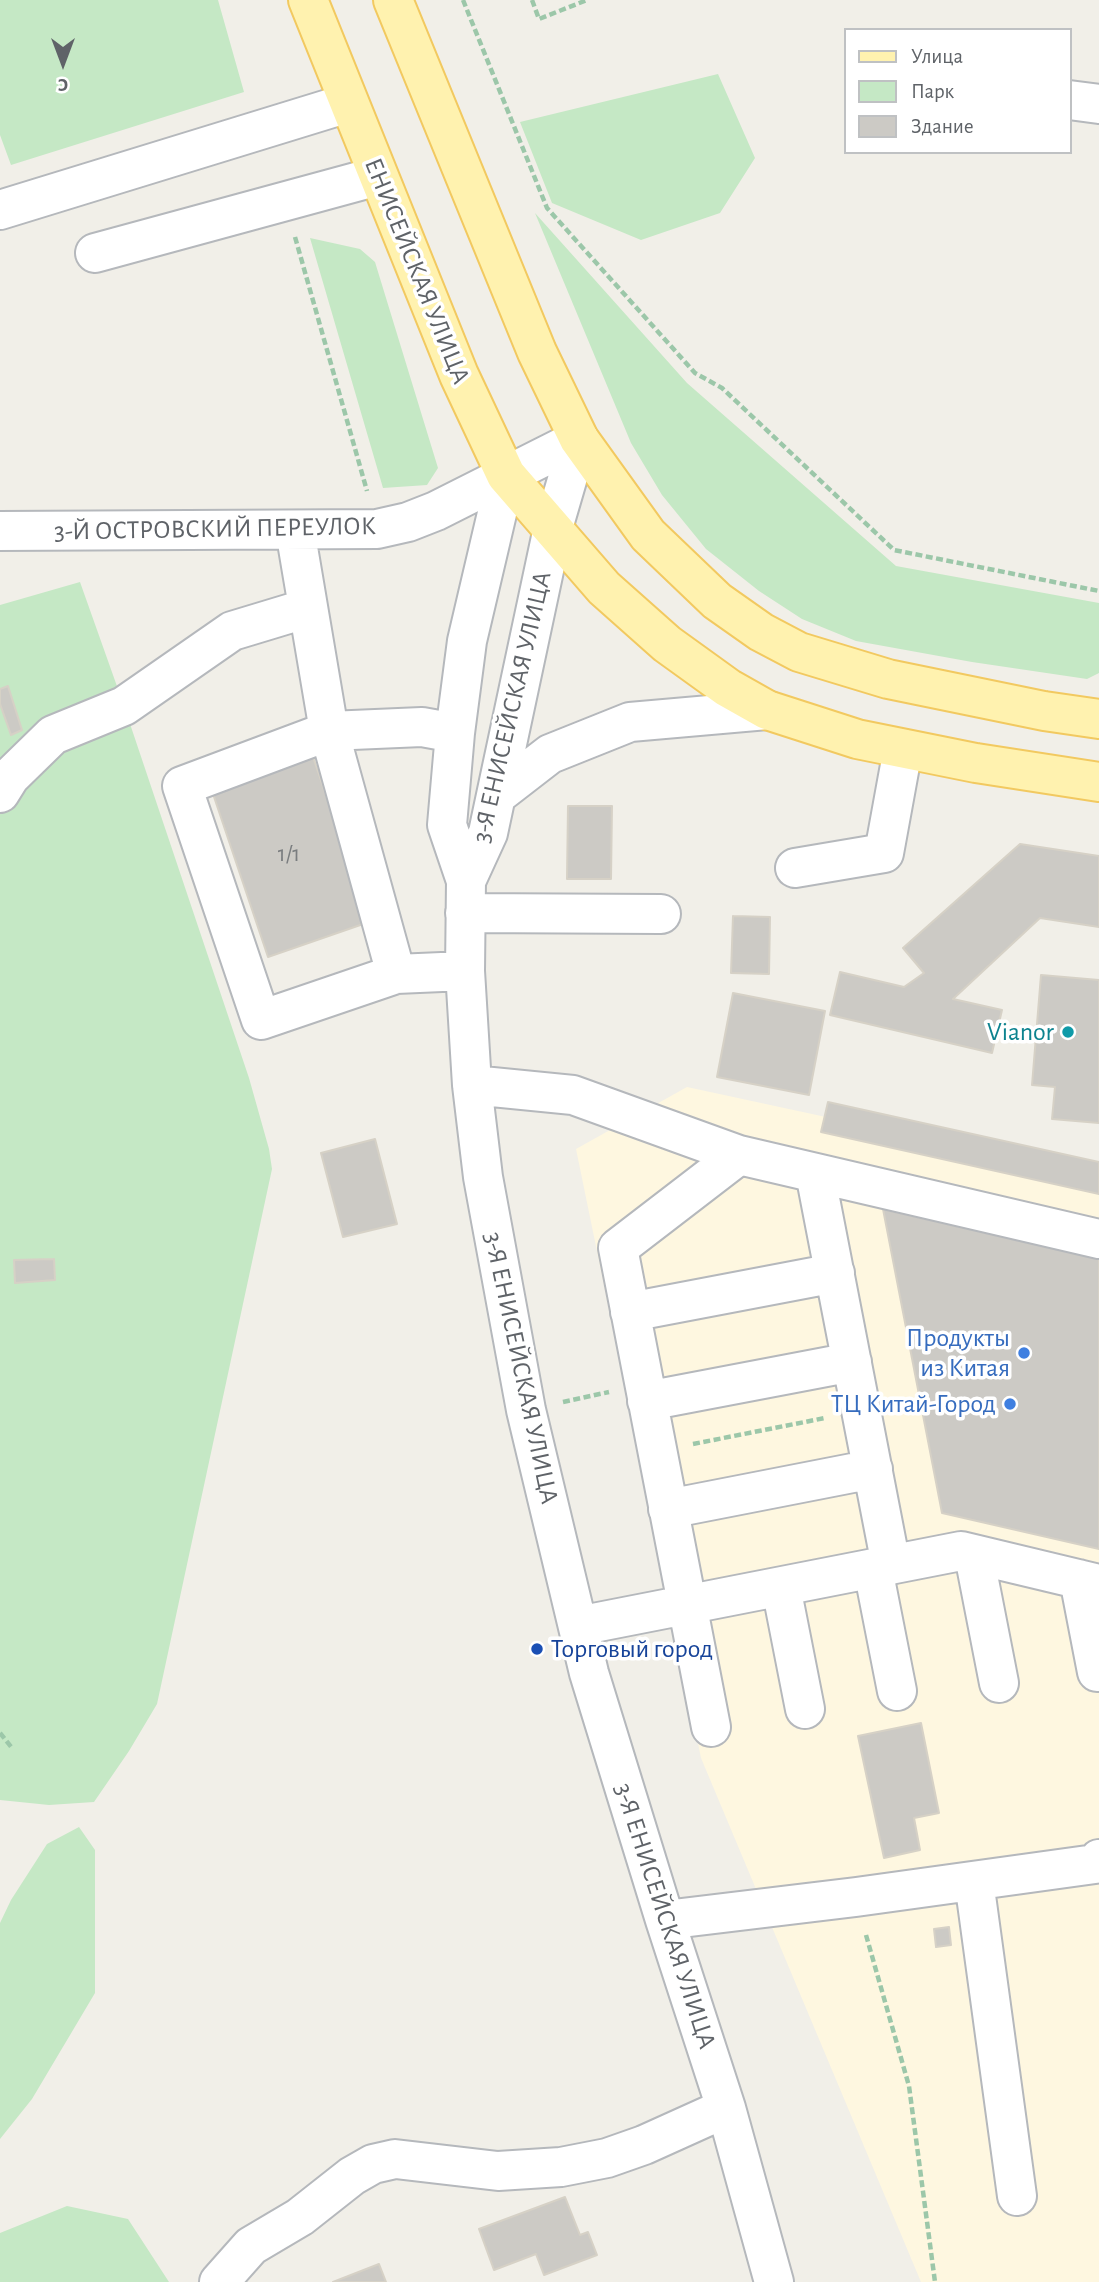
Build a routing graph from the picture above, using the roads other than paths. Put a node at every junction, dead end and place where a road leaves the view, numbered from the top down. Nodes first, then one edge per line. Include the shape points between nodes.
1 (308, 0) edge
2 (393, 0) edge
3 (1071, 100) edge
4 (348, 103) junction
5 (1099, 104) edge
6 (378, 176) junction
7 (0, 210) edge
8 (95, 253) dead end
9 (579, 439) junction
10 (506, 475) junction
11 (553, 528) junction
12 (295, 530) junction
13 (0, 531) edge
14 (308, 608) junction
15 (767, 710) junction
16 (1099, 719) edge
17 (329, 731) junction
18 (455, 733) junction
19 (903, 749) junction
20 (1099, 782) edge
21 (0, 793) edge
22 (497, 795) junction
23 (794, 868) dead end
24 (466, 897) junction
25 (661, 914) dead end
26 (465, 971) junction
27 (396, 974) junction
28 (472, 1085) junction
29 (739, 1155) junction
30 (815, 1173) junction
31 (1099, 1239) edge
32 (835, 1273) junction
33 (630, 1312) junction
34 (852, 1362) junction
35 (647, 1401) junction
36 (873, 1469) junction
37 (668, 1509) junction
38 (974, 1555) junction
39 (882, 1567) junction
40 (1089, 1581) edge
41 (781, 1587) junction
42 (687, 1605) junction
43 (578, 1626) junction
44 (1097, 1672) dead end
45 (999, 1683) dead end
46 (897, 1691) dead end
47 (804, 1709) dead end
48 (711, 1727) dead end
49 (1098, 1865) edge
50 (974, 1881) junction
51 (665, 1920) junction
52 (726, 2108) junction
53 (1017, 2196) dead end
54 (219, 2282) edge
55 (774, 2282) edge

1 - 4 main road, ЕНИСЕЙСКАЯ УЛИЦА
2 - 9 main road via 537,352
3 - 5 street
4 - 6 main road, ЕНИСЕЙСКАЯ УЛИЦА
4 - 7 street
6 - 8 street
6 - 10 main road, ЕНИСЕЙСКАЯ УЛИЦА via 459,375
9 - 10 street, 3-Й ОСТРОВСКИЙ ПЕРЕУЛОК
9 - 11 street, 3-Я ЕНИСЕЙСКАЯ УЛИЦА
9 - 16 main road via 648,535 717,601 761,632 799,652 888,679
10 - 11 main road, ЕНИСЕЙСКАЯ УЛИЦА
10 - 12 street, 3-Й ОСТРОВСКИЙ ПЕРЕУЛОК via 408,522 377,529
10 - 18 street via 467,640
11 - 15 main road, ЕНИСЕЙСКАЯ УЛИЦА via 604,588 667,644
11 - 22 street, 3-Я ЕНИСЕЙСКАЯ УЛИЦА
12 - 13 street, 3-Й ОСТРОВСКИЙ ПЕРЕУЛОК
12 - 14 street
14 - 17 street
14 - 21 street via 232,632 124,706 53,735
15 - 19 main road, ЕНИСЕЙСКАЯ УЛИЦА
15 - 22 street via 630,722 550,754
17 - 18 street via 422,727
17 - 27 street
17 - 27 street via 182,786 261,1020
18 - 24 street via 447,825
19 - 20 main road, ЕНИСЕЙСКАЯ УЛИЦА
19 - 23 street via 884,853
22 - 24 street, 3-Я ЕНИСЕЙСКАЯ УЛИЦА
24 - 25 street
24 - 26 street, 3-Я ЕНИСЕЙСКАЯ УЛИЦА
26 - 27 street
26 - 28 street, 3-Я ЕНИСЕЙСКАЯ УЛИЦА
28 - 29 street via 573,1095
28 - 43 street, 3-Я ЕНИСЕЙСКАЯ УЛИЦА via 483,1177 526,1410
29 - 30 street
29 - 33 street via 618,1248
30 - 31 street
30 - 32 street
32 - 33 street
32 - 34 street
33 - 35 street
34 - 35 street
34 - 36 street
35 - 37 street
36 - 37 street
36 - 39 street
37 - 42 street
38 - 39 street via 961,1551
38 - 40 street
38 - 45 street
39 - 41 street
39 - 46 street
40 - 44 street
41 - 42 street
41 - 47 street
42 - 43 street
42 - 48 street
43 - 51 street, 3-Я ЕНИСЕЙСКАЯ УЛИЦА
49 - 50 street
50 - 51 street
50 - 53 street
51 - 52 street, 3-Я ЕНИСЕЙСКАЯ УЛИЦА
52 - 54 street via 607,2158 561,2167 498,2171 395,2159 373,2164 251,2246
52 - 55 street, 3-Я ЕНИСЕЙСКАЯ УЛИЦА

